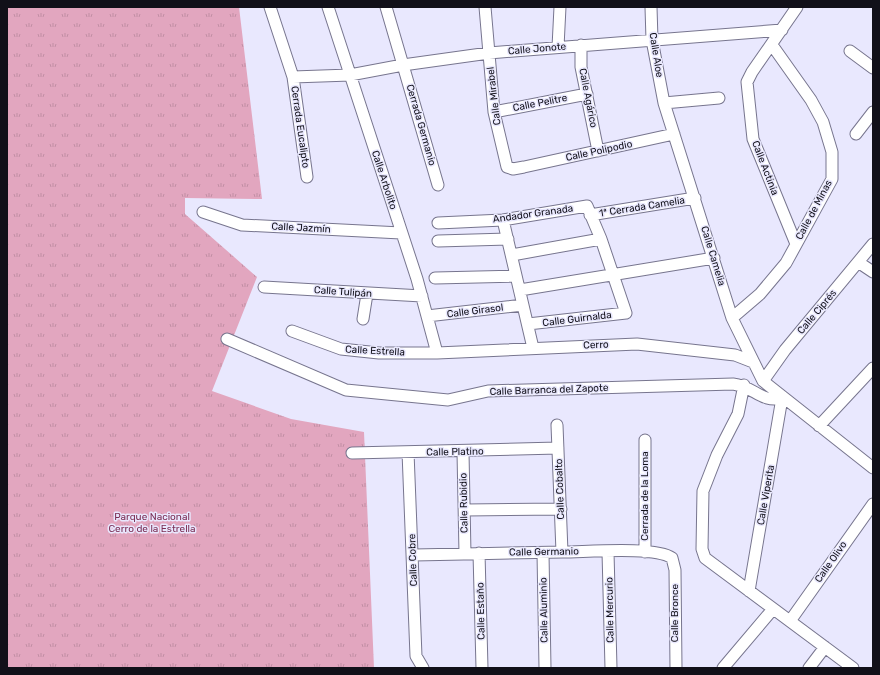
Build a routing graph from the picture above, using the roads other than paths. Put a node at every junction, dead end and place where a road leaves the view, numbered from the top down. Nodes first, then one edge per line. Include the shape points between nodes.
1 (270, 7) edge
2 (328, 7) edge
3 (386, 7) edge
4 (485, 7) edge
5 (560, 7) edge
6 (651, 7) edge
7 (797, 7) edge
8 (782, 30) junction
9 (652, 40) junction
10 (581, 45) junction
11 (772, 45) junction
12 (558, 47) junction
13 (850, 51) dead end
14 (489, 53) junction
15 (403, 65) junction
16 (873, 68) edge
17 (350, 75) junction
18 (293, 77) junction
19 (586, 94) junction
20 (719, 98) dead end
21 (664, 103) junction
22 (494, 112) junction
23 (873, 112) edge
24 (674, 134) junction
25 (856, 134) dead end
26 (598, 151) junction
27 (524, 167) joint
28 (306, 177) dead end
29 (438, 185) dead end
30 (695, 198) junction
31 (203, 212) dead end
32 (590, 215) junction
33 (503, 220) junction
34 (438, 223) dead end
35 (402, 233) junction
36 (508, 239) junction
37 (601, 239) junction
38 (438, 241) dead end
39 (796, 244) junction
40 (873, 244) edge
41 (512, 255) junction
42 (714, 258) junction
43 (858, 262) junction
44 (873, 272) edge
45 (613, 275) junction
46 (516, 276) junction
47 (435, 278) dead end
48 (264, 287) dead end
49 (520, 290) junction
50 (367, 294) junction
51 (422, 296) junction
52 (523, 305) junction
53 (427, 316) junction
54 (732, 318) junction
55 (363, 319) dead end
56 (528, 324) junction
57 (292, 331) dead end
58 (227, 339) dead end
59 (533, 348) junction
60 (437, 353) junction
61 (753, 362) junction
62 (873, 368) edge
63 (763, 381) junction
64 (744, 385) junction
65 (782, 398) junction
66 (557, 425) dead end
67 (819, 426) junction
68 (645, 440) dead end
69 (558, 448) junction
70 (408, 452) junction
71 (463, 452) junction
72 (352, 453) dead end
73 (871, 463) edge
74 (873, 504) edge
75 (561, 509) junction
76 (464, 510) junction
77 (543, 552) junction
78 (562, 552) junction
79 (608, 552) junction
80 (645, 552) junction
81 (479, 553) junction
82 (465, 554) junction
83 (414, 555) junction
84 (672, 558) joint
85 (749, 591) junction
86 (773, 609) junction
87 (790, 621) junction
88 (825, 647) junction
89 (422, 667) edge
90 (482, 668) edge
91 (545, 668) edge
92 (611, 668) edge
93 (676, 668) edge
94 (723, 668) edge
95 (809, 668) edge
96 (853, 668) edge

1 - 18 street, Cerrada Eucalipto
2 - 17 street, Calle Arbolito
3 - 15 street
4 - 14 street, Calle Mirabel
5 - 12 street
6 - 9 street, Calle Aloe
7 - 8 street, Calle Actinia
8 - 9 street, Calle Jonote
8 - 11 street, Calle Actinia
9 - 10 street, Calle Jonote
9 - 21 street, Calle Aloe
10 - 12 street, Calle Jonote
10 - 19 street, Calle Agárico via 581,67
11 - 39 street, Calle Actinia via 747,82 752,132
11 - 39 street, Calle de Minas via 811,100 823,122 832,152 832,179
12 - 14 street, Calle Jonote
13 - 16 street
14 - 15 street, Calle Jonote
14 - 22 street, Calle Mirabel
15 - 17 street, Calle Jonote
15 - 29 street, Cerrada Germanio
17 - 18 street, Calle Jonote
17 - 35 street, Calle Arbolito
18 - 28 street, Cerrada Eucalipto
19 - 22 street, Calle Pelitre
19 - 26 street, Calle Agárico
20 - 21 street
21 - 24 street, Calle Camelia
22 - 27 street, Calle Mirabel via 507,167
23 - 25 street
24 - 26 street, Calle Polipodio
24 - 30 street, Calle Camelia
26 - 27 street, Calle Polipodio
30 - 32 street, 1ª Cerrada Camelia
30 - 42 street, Calle Camelia
31 - 35 street, Calle Jazmín via 242,225
32 - 33 street, Andador Granada via 587,206
32 - 37 street
33 - 34 street, Andador Granada
33 - 36 street
35 - 51 street, Calle Arbolito
36 - 38 street
36 - 41 street
37 - 41 street
37 - 45 street
39 - 54 street, Calle de Minas via 786,263 760,294
40 - 43 street, Calle Ciprés
41 - 46 street
42 - 45 street
42 - 54 street, Calle Camelia
43 - 44 street
43 - 63 street, Calle Ciprés via 785,350
45 - 49 street
45 - 56 street, Calle Guirnalda via 626,313
46 - 47 street
46 - 49 street
48 - 50 street, Calle Tulipán
49 - 52 street
50 - 51 street, Calle Tulipán
50 - 55 street
51 - 53 street, Calle Arbolito
52 - 53 street, Calle Girasol
52 - 56 street
53 - 60 street, Calle Arbolito
54 - 61 street, Calle Camelia
56 - 59 street
57 - 60 street, Calle Estrella via 341,349 379,353
58 - 64 street, Calle Barranca del Zapote via 346,390 448,400 488,391
59 - 60 street, Cerro
59 - 61 street, Cerro via 637,344 735,355
61 - 63 street, Calle Camelia
62 - 67 street
63 - 65 street, Calle Camelia
64 - 65 street via 766,399
64 - 85 street via 738,414 717,455 704,491 702,549 705,558
65 - 67 street, Calle Camelia
65 - 85 street, Calle Viperita
66 - 69 street, Calle Cobalto
67 - 73 street, Calle Camelia
68 - 80 street, Cerrada de la Loma
69 - 71 street, Calle Platino
69 - 75 street, Calle Cobalto
70 - 71 street, Calle Platino
70 - 72 street, Calle Platino
70 - 83 street, Calle Cobre
71 - 76 street, Calle Rubidio
74 - 87 street, Calle Olivo
75 - 76 street
75 - 78 street, Calle Cobalto
76 - 82 street, Calle Rubidio
77 - 78 street, Calle Germanio
77 - 81 street, Calle Germanio
77 - 91 street, Calle Aluminio
78 - 79 street, Calle Germanio
79 - 80 street, Calle Germanio
79 - 92 street, Calle Mercurio
80 - 84 street, Calle Germanio via 664,554
81 - 82 street, Calle Germanio
81 - 90 street, Calle Estaño
82 - 83 street, Calle Germanio
83 - 89 street, Calle Cobre via 416,656
84 - 93 street, Calle Bronce via 675,570
85 - 86 street
86 - 87 street
86 - 94 street
87 - 88 street
88 - 95 street
88 - 96 street

